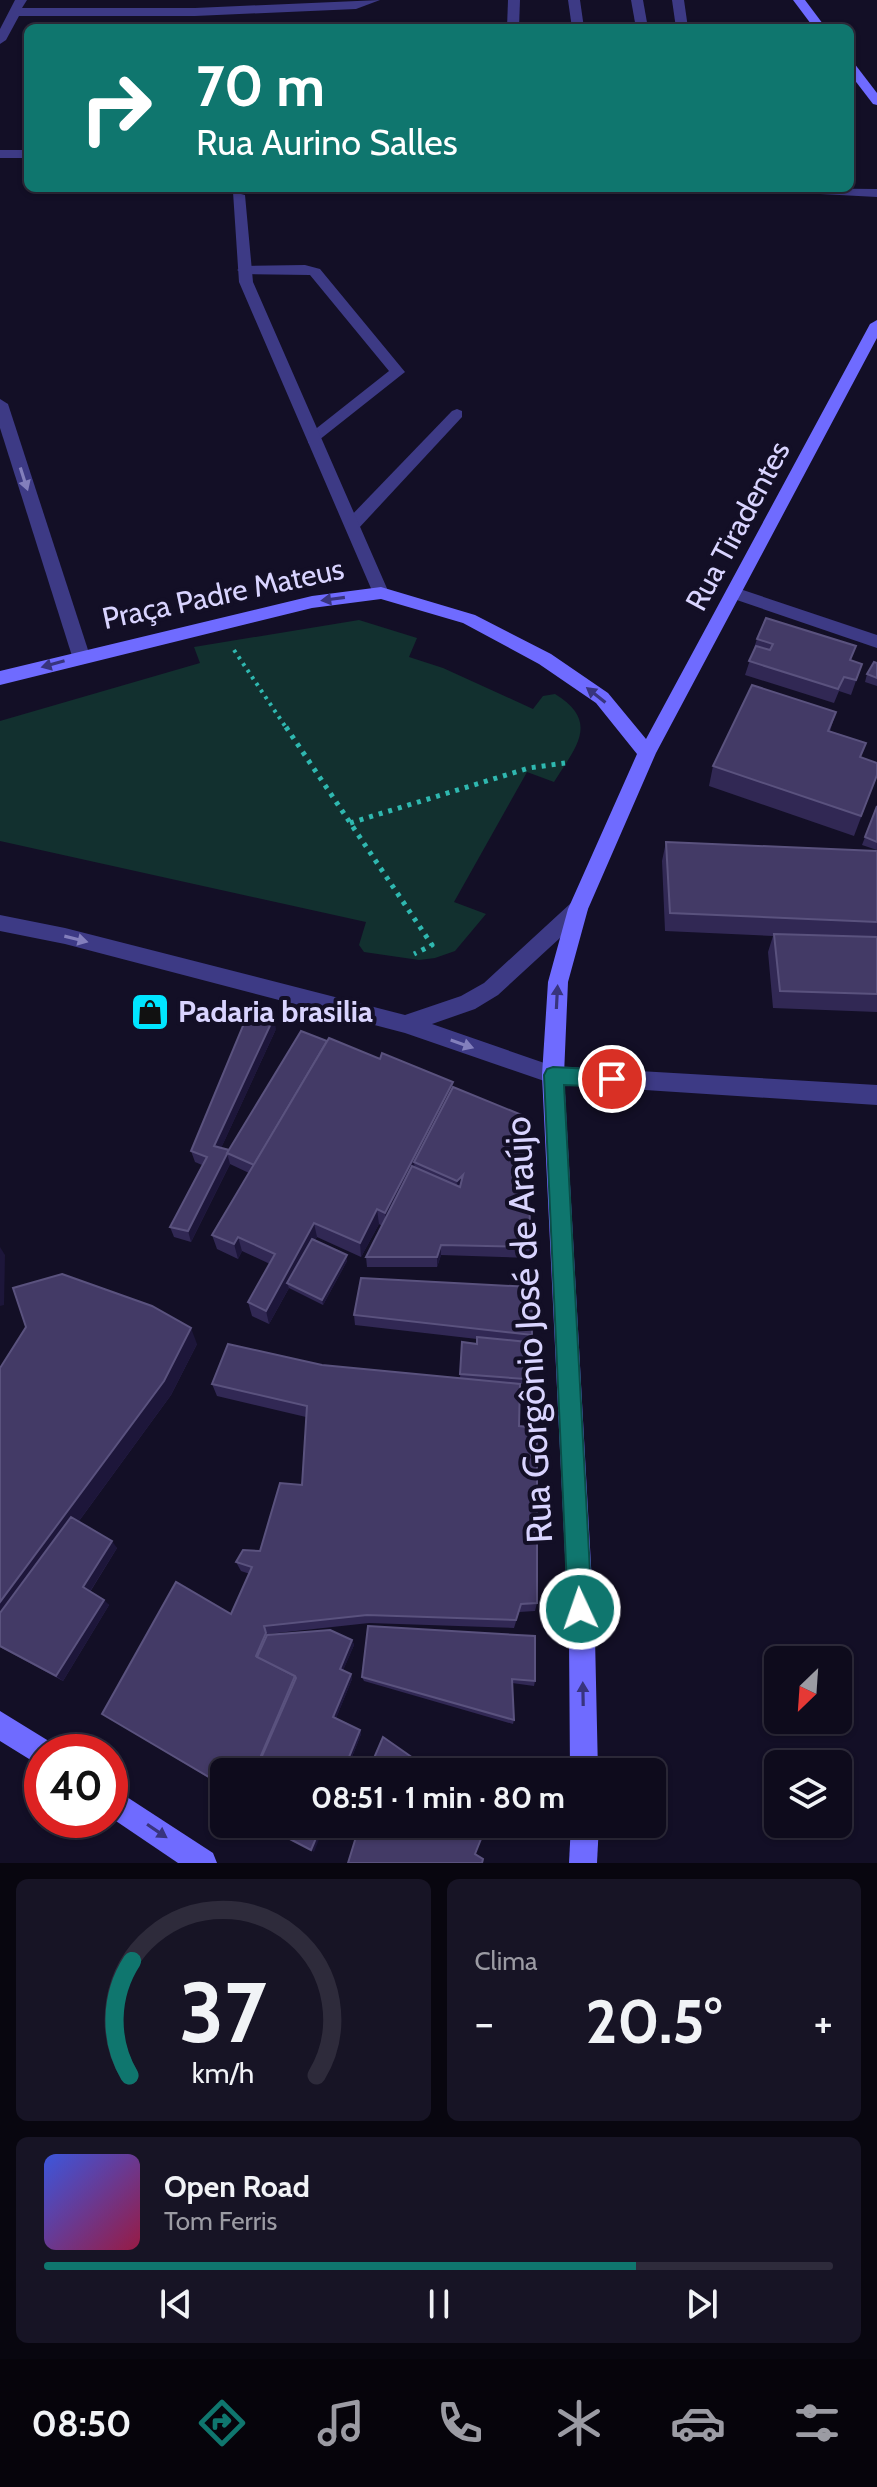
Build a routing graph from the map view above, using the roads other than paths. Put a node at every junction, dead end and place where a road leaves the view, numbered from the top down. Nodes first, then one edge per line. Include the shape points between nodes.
1 (374, 0) edge
2 (514, 0) edge
3 (574, 0) edge
4 (637, 0) edge
5 (678, 0) edge
6 (799, 0) edge
7 (19, 6) edge
8 (195, 12) junction
9 (192, 24) edge
10 (513, 24) edge
11 (577, 24) edge
12 (641, 24) edge
13 (681, 24) edge
14 (817, 24) edge
15 (0, 40) edge
16 (854, 71) edge
17 (877, 101) edge
18 (0, 154) edge
19 (24, 154) edge
20 (854, 192) edge
21 (877, 193) edge
22 (238, 195) dead end
23 (244, 270) junction
24 (877, 324) edge
25 (0, 404) edge
26 (457, 414) dead end
27 (314, 439) junction
28 (352, 525) junction
29 (381, 593) junction
30 (734, 593) junction
31 (877, 642) edge
32 (81, 656) junction
33 (0, 678) edge
34 (647, 753) junction
35 (578, 909) junction
36 (0, 923) edge
37 (405, 1024) junction
38 (553, 1075) junction
39 (877, 1095) edge
40 (0, 1725) edge
41 (24, 1741) edge
42 (584, 1758) edge
43 (128, 1812) edge
44 (584, 1838) edge
45 (203, 1863) edge
46 (583, 1863) edge

1 - 8 street
2 - 10 street
3 - 11 street
4 - 12 street
5 - 13 street
6 - 14 street
7 - 8 street
7 - 15 street
8 - 9 street
16 - 17 street
18 - 19 street
20 - 21 street
22 - 23 street
23 - 27 street via 250,295
23 - 27 street via 315,272 398,372
24 - 30 street, Rua Tiradentes
25 -> 32 street
26 - 28 street
27 - 28 street
28 - 29 street
29 -> 32 street, Praça Padre Mateus via 312,602
34 -> 29 street, Praça Padre Mateus via 602,698 545,659 469,619
30 - 31 street
30 - 34 street, Rua Tiradentes
32 -> 33 street, Praça Padre Mateus
34 - 35 street
35 - 37 street via 491,989 468,1003
38 -> 35 street via 558,982
36 -> 37 street
37 -> 38 street
38 - 39 street
42 -> 38 street, Rua Gorgônio José de Araújo
40 - 41 street
43 -> 45 street
44 - 46 street

